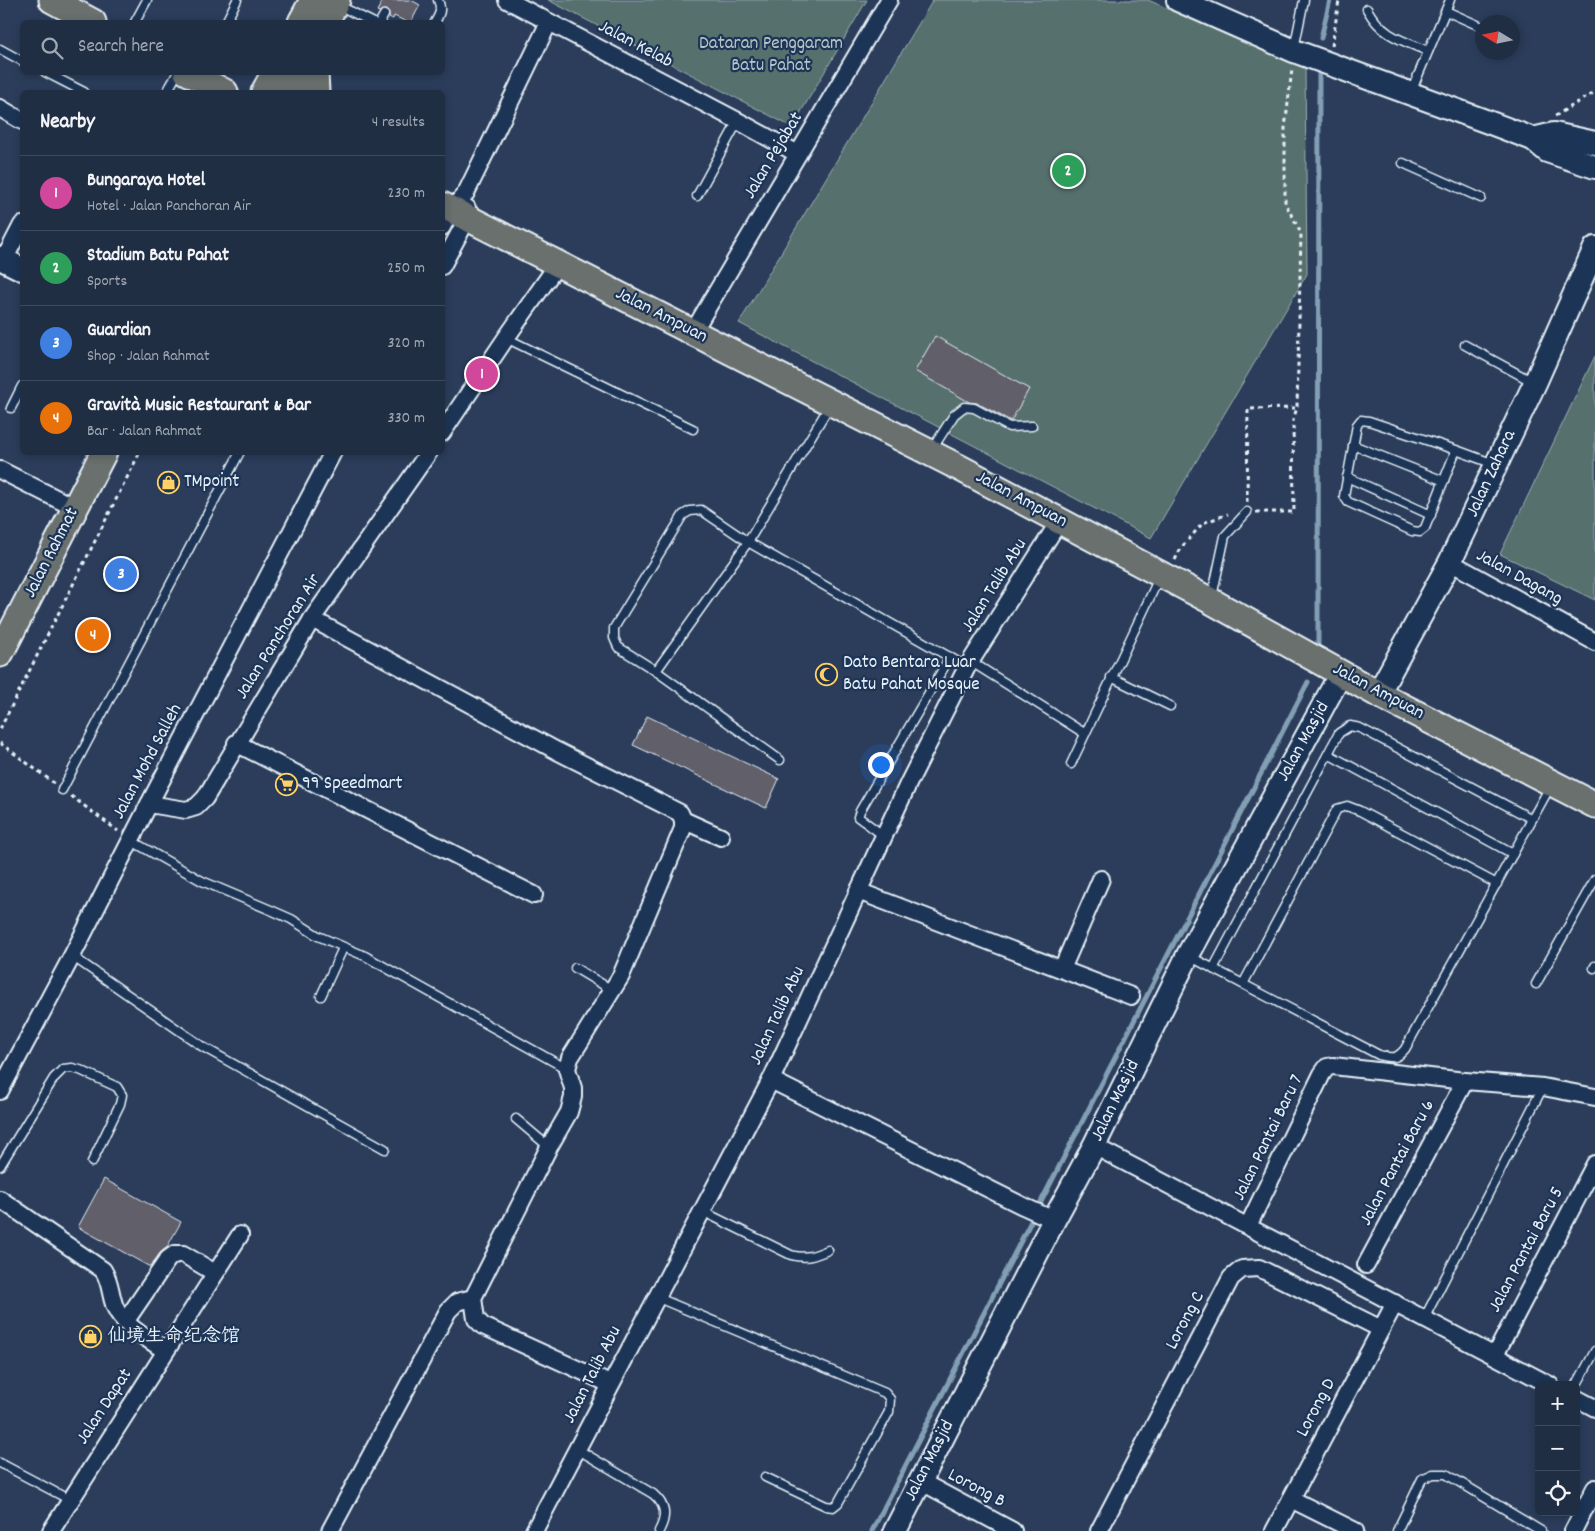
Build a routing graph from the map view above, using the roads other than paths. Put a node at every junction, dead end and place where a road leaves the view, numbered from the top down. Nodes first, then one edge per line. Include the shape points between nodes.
1 (52, 0) edge
2 (147, 0) edge
3 (237, 0) edge
4 (438, 0) edge
5 (507, 0) edge
6 (889, 0) edge
7 (1304, 0) edge
8 (1450, 0) edge
9 (1192, 3) edge
10 (1366, 9) dead end
11 (328, 10) edge
12 (1446, 11) junction
13 (384, 15) dead end
14 (89, 20) edge
15 (136, 20) edge
16 (227, 20) edge
17 (306, 20) edge
18 (365, 20) edge
19 (381, 20) edge
20 (436, 20) edge
21 (549, 22) junction
22 (1475, 24) edge
23 (0, 49) edge
24 (1294, 51) junction
25 (1428, 51) junction
26 (20, 60) edge
27 (51, 75) edge
28 (190, 75) edge
29 (193, 75) edge
30 (273, 75) edge
31 (298, 75) edge
32 (316, 75) edge
33 (80, 90) edge
34 (171, 90) edge
35 (221, 90) edge
36 (265, 90) edge
37 (291, 90) edge
38 (316, 90) edge
39 (1410, 94) junction
40 (0, 108) edge
41 (20, 120) edge
42 (738, 121) junction
43 (1533, 139) junction
44 (1595, 143) edge
45 (798, 154) junction
46 (1403, 163) dead end
47 (1595, 167) edge
48 (697, 196) dead end
49 (1480, 198) dead end
50 (454, 211) edge
51 (20, 231) edge
52 (1595, 248) edge
53 (445, 252) edge
54 (9, 262) edge
55 (558, 264) junction
56 (693, 332) junction
57 (506, 338) junction
58 (1465, 345) dead end
59 (1535, 383) junction
60 (20, 390) edge
61 (831, 402) junction
62 (11, 408) dead end
63 (1032, 426) dead end
64 (693, 428) dead end
65 (445, 429) edge
66 (1353, 444) junction
67 (1456, 450) junction
68 (930, 453) junction
69 (102, 455) edge
70 (238, 455) edge
71 (331, 455) edge
72 (427, 455) edge
73 (1496, 465) junction
74 (0, 470) edge
75 (1347, 478) junction
76 (1444, 481) junction
77 (75, 508) junction
78 (1247, 512) road end
79 (1431, 515) junction
80 (1060, 520) junction
81 (748, 542) junction
82 (1450, 562) junction
83 (1163, 577) junction
84 (1211, 601) junction
85 (312, 620) junction
86 (1595, 642) edge
87 (0, 654) edge
88 (950, 657) junction
89 (969, 664) junction
90 (656, 671) junction
91 (1342, 673) junction
92 (1111, 678) junction
93 (1378, 694) junction
94 (1170, 706) dead end
95 (1084, 732) junction
96 (236, 743) junction
97 (1328, 754) junction
98 (780, 760) dead end
99 (1071, 764) dead end
100 (1552, 783) junction
101 (62, 790) dead end
102 (149, 804) junction
103 (1595, 806) edge
104 (1532, 819) junction
105 (683, 820) junction
106 (884, 836) junction
107 (721, 837) dead end
108 (130, 840) junction
109 (1514, 854) junction
110 (1101, 879) dead end
111 (1595, 879) edge
112 (1497, 884) junction
113 (858, 891) junction
114 (534, 895) dead end
115 (344, 948) junction
116 (1188, 955) junction
117 (72, 956) junction
118 (574, 968) dead end
119 (1062, 969) junction
120 (1213, 969) junction
121 (1243, 984) junction
122 (1536, 984) dead end
123 (612, 990) junction
124 (321, 996) dead end
125 (1131, 996) dead end
126 (567, 1069) junction
127 (770, 1080) junction
128 (1465, 1081) junction
129 (2, 1084) edge
130 (1543, 1087) junction
131 (1595, 1097) edge
132 (516, 1119) dead end
133 (1094, 1146) junction
134 (549, 1147) junction
135 (385, 1149) dead end
136 (92, 1162) dead end
137 (1595, 1164) edge
138 (0, 1166) edge
139 (0, 1199) edge
140 (702, 1211) junction
141 (1047, 1216) junction
142 (1248, 1226) junction
143 (240, 1234) dead end
144 (828, 1250) dead end
145 (1366, 1265) dead end
146 (215, 1273) junction
147 (656, 1297) junction
148 (474, 1298) junction
149 (1395, 1303) junction
150 (1424, 1319) junction
151 (125, 1322) junction
152 (1381, 1329) junction
153 (165, 1351) junction
154 (1595, 1351) edge
155 (1495, 1356) junction
156 (1542, 1381) edge
157 (1579, 1381) edge
158 (610, 1384) junction
159 (1580, 1400) edge
160 (1595, 1408) edge
161 (577, 1449) junction
162 (0, 1463) edge
163 (766, 1477) dead end
164 (920, 1481) junction
165 (1595, 1488) edge
166 (1291, 1499) junction
167 (70, 1500) junction
168 (51, 1531) edge
169 (330, 1531) edge
170 (534, 1531) edge
171 (659, 1531) edge
172 (894, 1531) edge
173 (1013, 1531) edge
174 (1099, 1531) edge
175 (1274, 1531) edge
176 (1355, 1531) edge
177 (1397, 1531) edge
178 (1541, 1531) edge
179 (1573, 1531) edge

1 - 14 main road
2 - 15 lane
3 - 16 lane
4 - 20 lane via 441,7
5 - 21 street, Jalan Kelab
6 - 45 street, Jalan Pejabat
7 - 24 lane
8 - 12 lane
9 - 24 street
10 - 25 lane via 1380,28 1390,35
11 - 17 main road
11 - 18 lane
12 - 22 lane
12 - 25 lane
13 - 19 lane
21 - 42 street, Jalan Kelab
21 - 50 street
23 - 26 lane
24 - 39 street
25 - 39 lane
27 - 33 lane
28 - 34 lane
29 - 35 main road
30 - 36 main road
31 - 37 main road
32 - 38 main road
39 - 43 street
40 - 41 street
42 - 45 street, Jalan Kelab
42 - 48 lane
43 - 44 street via 1554,134
43 - 47 street via 1547,151
45 - 56 street, Jalan Pejabat
46 - 49 lane
50 - 53 street
50 - 55 main road, Jalan Ampuan
51 - 54 street
52 - 59 street, Jalan Zahara
55 - 56 main road, Jalan Ampuan
55 - 57 street
56 - 61 main road, Jalan Ampuan
57 - 64 lane
57 - 65 street
58 - 59 lane
59 - 73 street, Jalan Zahara
60 - 62 lane
61 - 68 main road, Jalan Ampuan
61 - 81 lane
63 - 68 lane via 1009,427 974,408 964,407 954,415
66 - 67 lane via 1361,420
66 - 75 lane
66 - 76 lane
67 - 73 lane
67 - 76 lane
68 - 80 main road, Jalan Ampuan
69 - 77 main road, Jalan Rahmat
70 - 101 lane
71 - 102 street, Jalan Mohd Salleh
72 - 85 street, Jalan Panchoran Air
73 - 82 street, Jalan Zahara
74 - 77 street
75 - 79 lane
75 - 79 lane via 1344,496 1348,502 1412,531 1420,532 1425,528
76 - 79 lane
77 - 87 main road, Jalan Rahmat
78 - 84 lane via 1225,536
80 - 83 main road, Jalan Ampuan
80 - 89 street, Jalan Talib Abu
81 - 88 lane
81 - 90 lane
81 - 90 lane via 702,510 683,515 614,628 618,647
82 - 86 street, Jalan Dagang
82 - 93 street, Jalan Zahara
83 - 84 main road, Jalan Ampuan
83 - 92 lane
84 - 91 main road, Jalan Ampuan
85 - 96 street, Jalan Panchoran Air
85 - 105 street via 557,751 680,812
88 - 89 lane
88 - 106 lane via 860,811 858,817
89 - 95 lane
89 - 106 street, Jalan Talib Abu
90 - 98 lane
91 - 93 main road, Jalan Ampuan
91 - 116 street, Jalan Masjid
92 - 94 lane
92 - 95 lane
93 - 100 main road, Jalan Ampuan
95 - 99 lane
96 - 102 street, Jalan Panchoran Air via 205,798 196,807 186,810
96 - 114 street
97 - 104 lane via 1339,733 1350,726 1360,728
97 - 109 lane
97 - 120 lane
100 - 103 main road, Jalan Ampuan
100 - 104 lane
102 - 108 street, Jalan Mohd Salleh
104 - 109 lane
105 - 107 street
105 - 123 street via 671,857 621,976
106 - 113 street, Jalan Talib Abu
108 - 115 lane via 202,881 291,919
108 - 117 street, Jalan Mohd Salleh
109 - 112 lane
110 - 119 street
111 - 122 lane
112 - 121 lane via 1399,1056 1379,1055
112 - 121 lane via 1347,806 1337,810
113 - 119 street
113 - 127 street, Jalan Talib Abu
115 - 124 lane
115 - 126 lane via 365,956
116 - 120 lane
116 - 133 street, Jalan Masjid
117 - 129 street, Jalan Mohd Salleh
117 - 135 lane via 203,1047
118 - 123 lane
119 - 125 street
120 - 121 lane
123 - 126 street via 570,1058
126 - 134 street via 573,1097 569,1112
127 - 140 street, Jalan Talib Abu
127 - 141 street
128 - 130 street
128 - 142 street, Jalan Pantai Baru 7 via 1327,1067
128 - 145 street, Jalan Pantai Baru 6
130 - 131 street
130 - 150 lane
132 - 134 lane
133 - 141 street, Jalan Masjid
133 - 142 street
134 - 148 street
136 - 138 lane via 122,1095 117,1087 72,1068 63,1069 54,1078
137 - 155 street, Jalan Pantai Baru 5
139 - 151 street via 103,1270 114,1306
140 - 144 lane via 791,1255 812,1257
140 - 147 street, Jalan Talib Abu
141 - 164 street, Jalan Masjid
142 - 149 street
143 - 146 street, Jalan Dapat
146 - 151 street via 183,1254 175,1254 168,1259
146 - 153 street, Jalan Dapat
147 - 158 street, Jalan Talib Abu
147 - 163 lane via 885,1393 890,1399 889,1412 838,1504 826,1506
148 - 158 street via 476,1319 483,1326
148 - 169 street via 457,1302 448,1311
149 - 150 street
149 - 152 street, Lorong D
150 - 155 street
151 - 153 street
152 - 166 street, Lorong D
152 - 174 street, Lorong C via 1259,1268 1242,1270 1231,1278
153 - 167 street, Jalan Dapat
154 - 157 lane
155 - 156 street
158 - 161 street, Jalan Talib Abu
159 - 160 street
161 - 170 street, Jalan Talib Abu
161 - 171 lane via 661,1500 665,1511
162 - 167 lane
164 - 172 street, Jalan Masjid
164 - 173 street, Lorong B
165 - 179 street
166 - 175 street, Lorong D
166 - 176 street
167 - 168 street, Jalan Dapat
177 - 178 lane via 1422,1479 1433,1474 1446,1474

